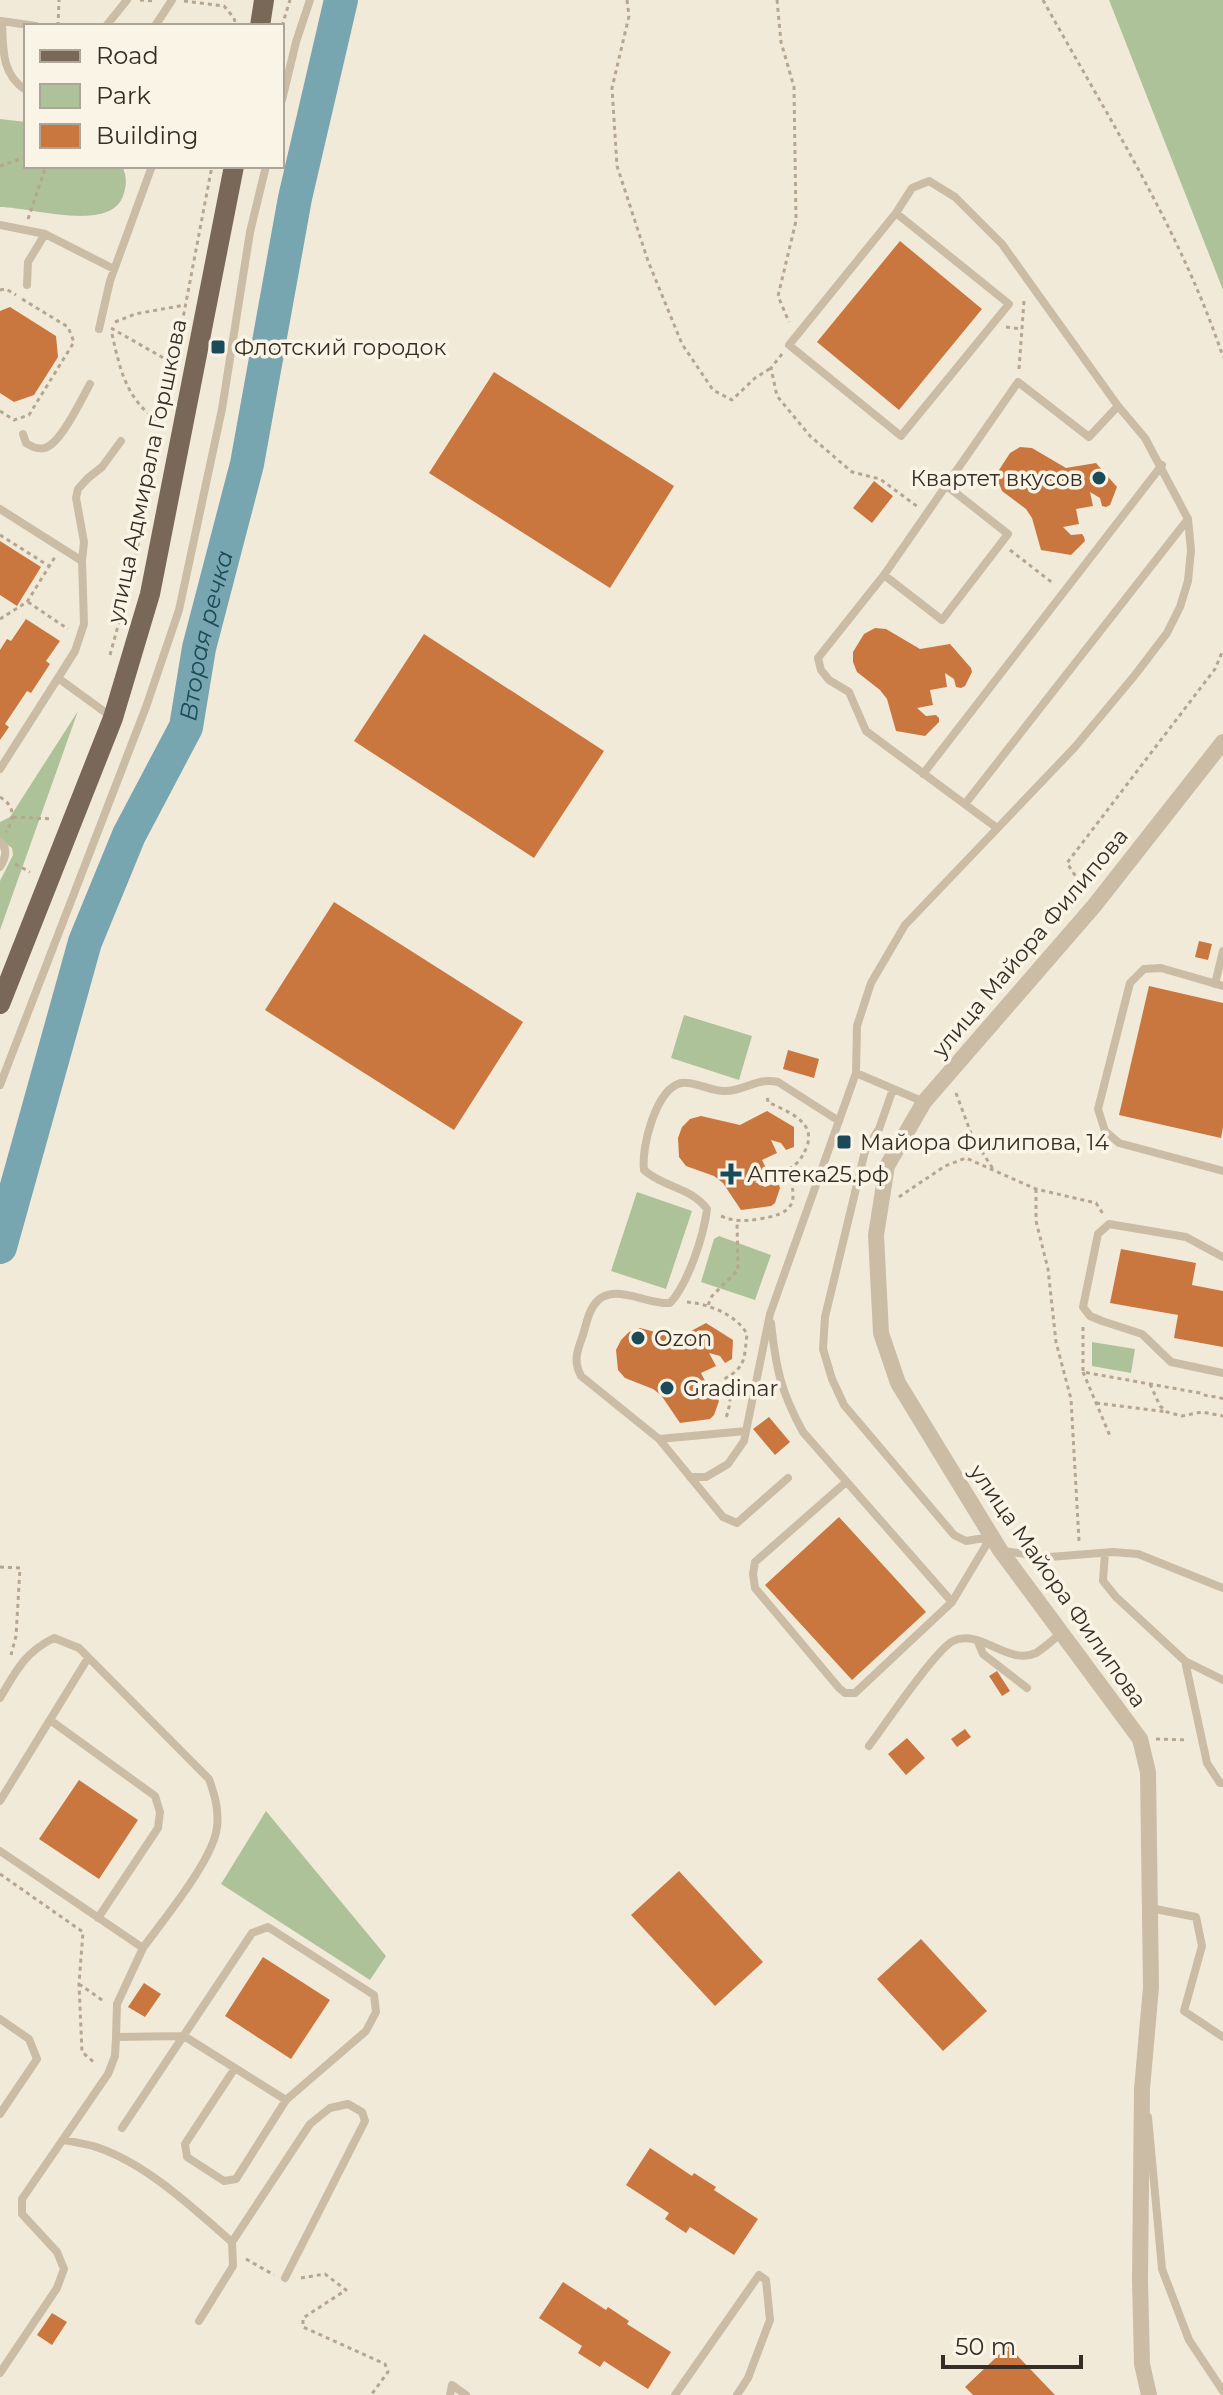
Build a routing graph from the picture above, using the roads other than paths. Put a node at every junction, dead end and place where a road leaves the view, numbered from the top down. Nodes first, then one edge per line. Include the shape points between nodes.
1 (127, 0) edge
2 (172, 0) edge
3 (264, 0) edge
4 (310, 0) edge
5 (1, 21) edge
6 (24, 24) edge
7 (108, 24) edge
8 (156, 24) edge
9 (260, 24) edge
10 (24, 89) edge
11 (284, 90) edge
12 (151, 168) edge
13 (234, 168) edge
14 (266, 168) edge
15 (896, 213) junction
16 (0, 225) edge
17 (45, 234) junction
18 (114, 269) junction
19 (27, 285) dead end
20 (99, 329) dead end
21 (90, 384) dead end
22 (1118, 406) junction
23 (23, 434) dead end
24 (121, 441) dead end
25 (1162, 465) junction
26 (947, 486) junction
27 (0, 509) edge
28 (1188, 519) junction
29 (82, 561) junction
30 (884, 575) junction
31 (58, 678) junction
32 (113, 718) junction
33 (1221, 748) edge
34 (0, 769) edge
35 (923, 774) junction
36 (965, 804) junction
37 (997, 828) junction
38 (0, 842) edge
39 (2, 863) edge
40 (1223, 951) edge
41 (1219, 985) edge
42 (0, 1004) edge
43 (856, 1073) junction
44 (0, 1085) edge
45 (893, 1089) junction
46 (924, 1102) junction
47 (839, 1121) junction
48 (1223, 1171) edge
49 (1223, 1257) edge
50 (770, 1314) junction
51 (1223, 1373) edge
52 (746, 1431) junction
53 (659, 1439) junction
54 (690, 1477) junction
55 (788, 1478) dead end
56 (845, 1483) junction
57 (996, 1544) junction
58 (1105, 1553) junction
59 (1223, 1588) edge
60 (952, 1602) junction
61 (1060, 1634) junction
62 (978, 1642) junction
63 (88, 1658) junction
64 (1185, 1661) junction
65 (1223, 1680) edge
66 (1027, 1688) dead end
67 (2, 1694) edge
68 (50, 1720) junction
69 (869, 1746) dead end
70 (1223, 1783) edge
71 (0, 1801) edge
72 (0, 1851) edge
73 (1150, 1908) junction
74 (98, 1918) junction
75 (143, 1948) junction
76 (0, 2019) edge
77 (184, 2036) junction
78 (116, 2037) junction
79 (1223, 2037) edge
80 (235, 2068) junction
81 (1142, 2089) junction
82 (286, 2100) junction
83 (0, 2114) edge
84 (122, 2128) dead end
85 (63, 2140) junction
86 (232, 2246) junction
87 (285, 2278) road end
88 (199, 2321) dead end
89 (0, 2373) edge
90 (1223, 2391) edge
91 (450, 2395) edge
92 (466, 2395) edge
93 (675, 2395) edge
94 (737, 2395) edge
95 (1149, 2395) edge

1 - 7 lane
2 - 8 lane
3 - 9 main road
4 - 11 lane
5 - 6 lane
5 - 10 lane via 9,75
12 - 18 lane
13 - 32 main road, улица Адмирала Горшкова via 162,540
14 - 44 lane via 179,610
15 - 15 lane via 1009,304 901,436 789,345
15 - 22 lane via 912,188 929,181 955,197 1002,244
16 - 17 lane
17 - 18 lane
17 - 19 lane via 28,262
18 - 20 lane
21 - 23 lane via 56,441 35,448
22 - 25 lane
22 - 26 lane via 1089,437 1018,382
24 - 29 lane via 78,489
25 - 28 lane
25 - 35 lane
26 - 30 lane
26 - 30 lane via 1008,534 942,620
27 - 29 lane
28 - 36 lane
28 - 37 lane via 1188,581 1167,633 1075,747
29 - 31 lane via 82,637
30 - 35 lane via 818,658 829,680 849,692 866,731
31 - 32 lane
31 - 34 lane
32 - 42 main road, улица Адмирала Горшкова
33 - 46 street, улица Майора Филипова via 1094,906
35 - 36 lane
36 - 37 lane
37 - 43 lane via 905,925 871,983 857,1026
38 - 39 lane via 6,850
40 - 41 lane
41 - 48 lane via 1161,968 1144,969 1130,983 1098,1109 1105,1131 1119,1143
43 - 45 lane
43 - 47 lane
45 - 46 lane
45 - 57 lane via 865,1151 825,1317 823,1349 844,1405 954,1535
46 - 57 street, улица Майора Филипова via 887,1166 876,1235 881,1333 898,1383
47 - 50 lane
47 - 53 lane via 768,1080 724,1091 685,1082 662,1095 642,1154 644,1170 699,1197 707,1209 706,1223 680,1293 670,1303 657,1304 615,1292 603,1295 593,1306 575,1357 581,1376
49 - 51 lane via 1186,1237 1109,1224 1098,1234 1083,1307 1090,1316 1142,1334 1171,1362
50 - 52 lane
50 - 56 lane via 785,1400 803,1432
52 - 53 lane
52 - 54 lane via 728,1464 706,1477
53 - 54 lane
54 - 55 lane via 723,1517 737,1523
56 - 60 lane
56 - 60 lane via 755,1562 753,1574 755,1588 839,1688 855,1693
57 - 58 lane via 1030,1556
57 - 60 lane
57 - 61 street, улица Майора Филипова
58 - 59 lane via 1138,1554
58 - 64 lane via 1103,1581
61 - 62 lane via 1035,1653 1020,1656
61 - 73 street, улица Майора Филипова via 1140,1739 1148,1772
62 - 66 lane via 983,1654
62 - 69 lane via 953,1641 937,1656
63 - 67 lane via 79,1648 54,1638 21,1663
63 - 68 lane
63 - 75 lane via 209,1779 218,1803 217,1831 204,1861
64 - 65 lane
64 - 70 lane via 1207,1763
68 - 71 lane
68 - 74 lane via 155,1796 160,1812 158,1828
72 - 74 lane
73 - 79 lane via 1196,1917 1202,1946 1184,2011
73 - 81 street, улица Майора Филипова via 1151,1987
74 - 75 lane
75 - 78 lane via 117,2004
76 - 83 lane via 29,2039 37,2059
77 - 78 lane
77 - 80 lane
77 - 82 lane via 252,1933 268,1927 374,1995 376,2012 366,2031
77 - 84 lane
78 - 85 lane via 108,2074
80 - 82 lane
80 - 82 lane via 185,2144 187,2157 224,2181 236,2179
81 - 90 lane via 1162,2269 1189,2340
81 - 95 street, улица Майора Филипова via 1140,2293 1142,2364
85 - 86 lane via 101,2149 139,2170 176,2194
85 - 89 lane via 22,2199 22,2214 57,2252 64,2269
86 - 87 lane via 310,2124 330,2108 348,2104 362,2112 365,2121
86 - 88 lane via 233,2266
91 - 92 lane via 452,2385
93 - 94 lane via 759,2275 766,2280 770,2320

